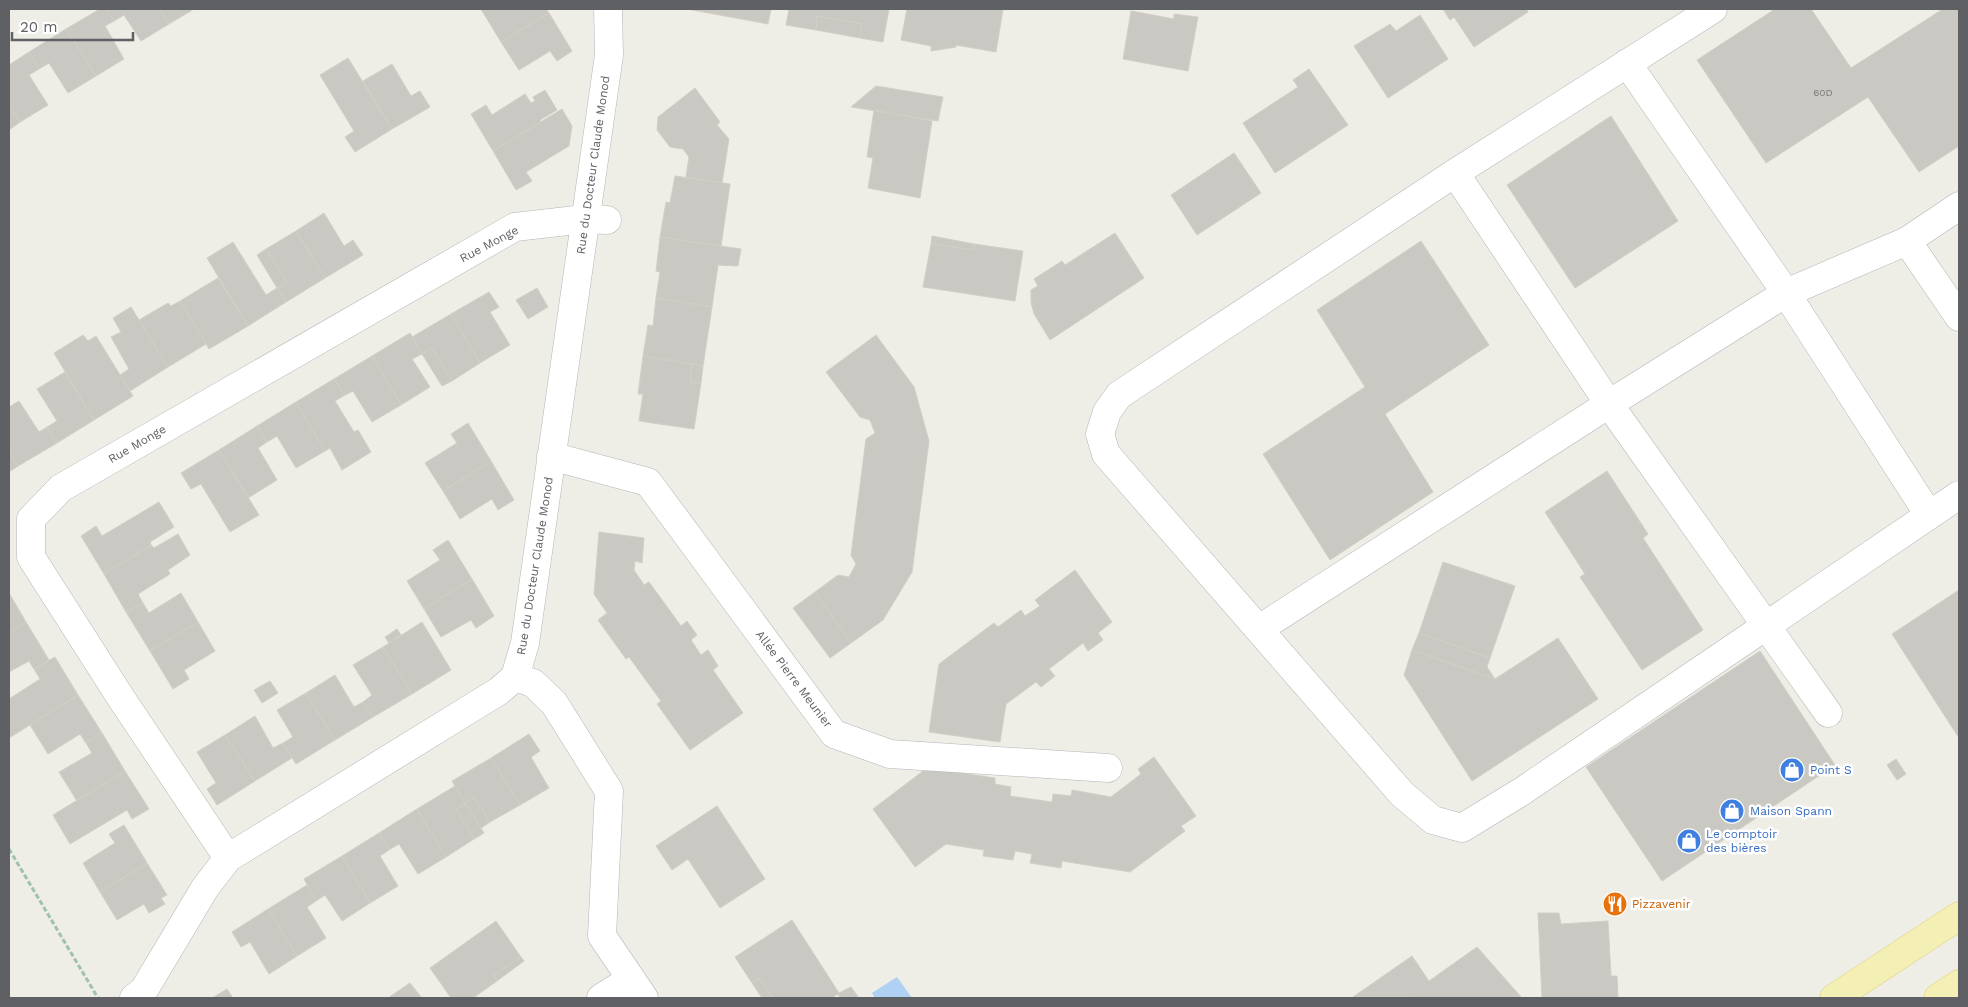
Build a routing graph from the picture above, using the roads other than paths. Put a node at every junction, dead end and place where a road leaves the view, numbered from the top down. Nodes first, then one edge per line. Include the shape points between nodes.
1 (608, 9) edge
2 (1713, 9) edge
3 (1628, 63) junction
4 (1455, 173) junction
5 (1959, 206) edge
6 (596, 219) junction
7 (1907, 241) junction
8 (1786, 293) junction
9 (1959, 316) edge
10 (1609, 404) junction
11 (552, 456) junction
12 (1959, 495) edge
13 (1928, 515) junction
14 (1767, 626) junction
15 (1258, 629) junction
16 (515, 677) junction
17 (1828, 713) dead end
18 (1108, 768) dead end
19 (228, 858) junction
20 (1959, 916) edge
21 (1959, 984) edge
22 (638, 989) edge
23 (134, 998) edge
24 (601, 998) edge
25 (1834, 998) edge
26 (1938, 998) edge

1 - 6 street, Rue du Docteur Claude Monod via 609,55
2 - 3 street
3 - 4 street
3 - 8 street
4 - 10 street
4 - 15 street via 1119,394 1107,412 1100,434 1106,454
5 - 7 street
6 - 11 street, Rue du Docteur Claude Monod
6 - 19 street, Rue Monge via 515,227 61,488 31,519 31,557
7 - 8 street
7 - 9 street
8 - 10 street
8 - 13 street
10 - 14 street
10 - 15 street
11 - 16 street, Rue du Docteur Claude Monod via 525,643
11 - 18 street, Allée Pierre Meunier via 648,482 834,734 890,754
12 - 13 street
13 - 14 street
14 - 15 street via 1521,792 1462,828 1433,820 1402,794
14 - 17 street
16 - 19 street via 498,691
16 - 22 street via 534,683 554,703 609,791 602,936
19 - 23 street via 205,888 144,990
20 - 25 main road
21 - 26 main road
22 - 24 street

